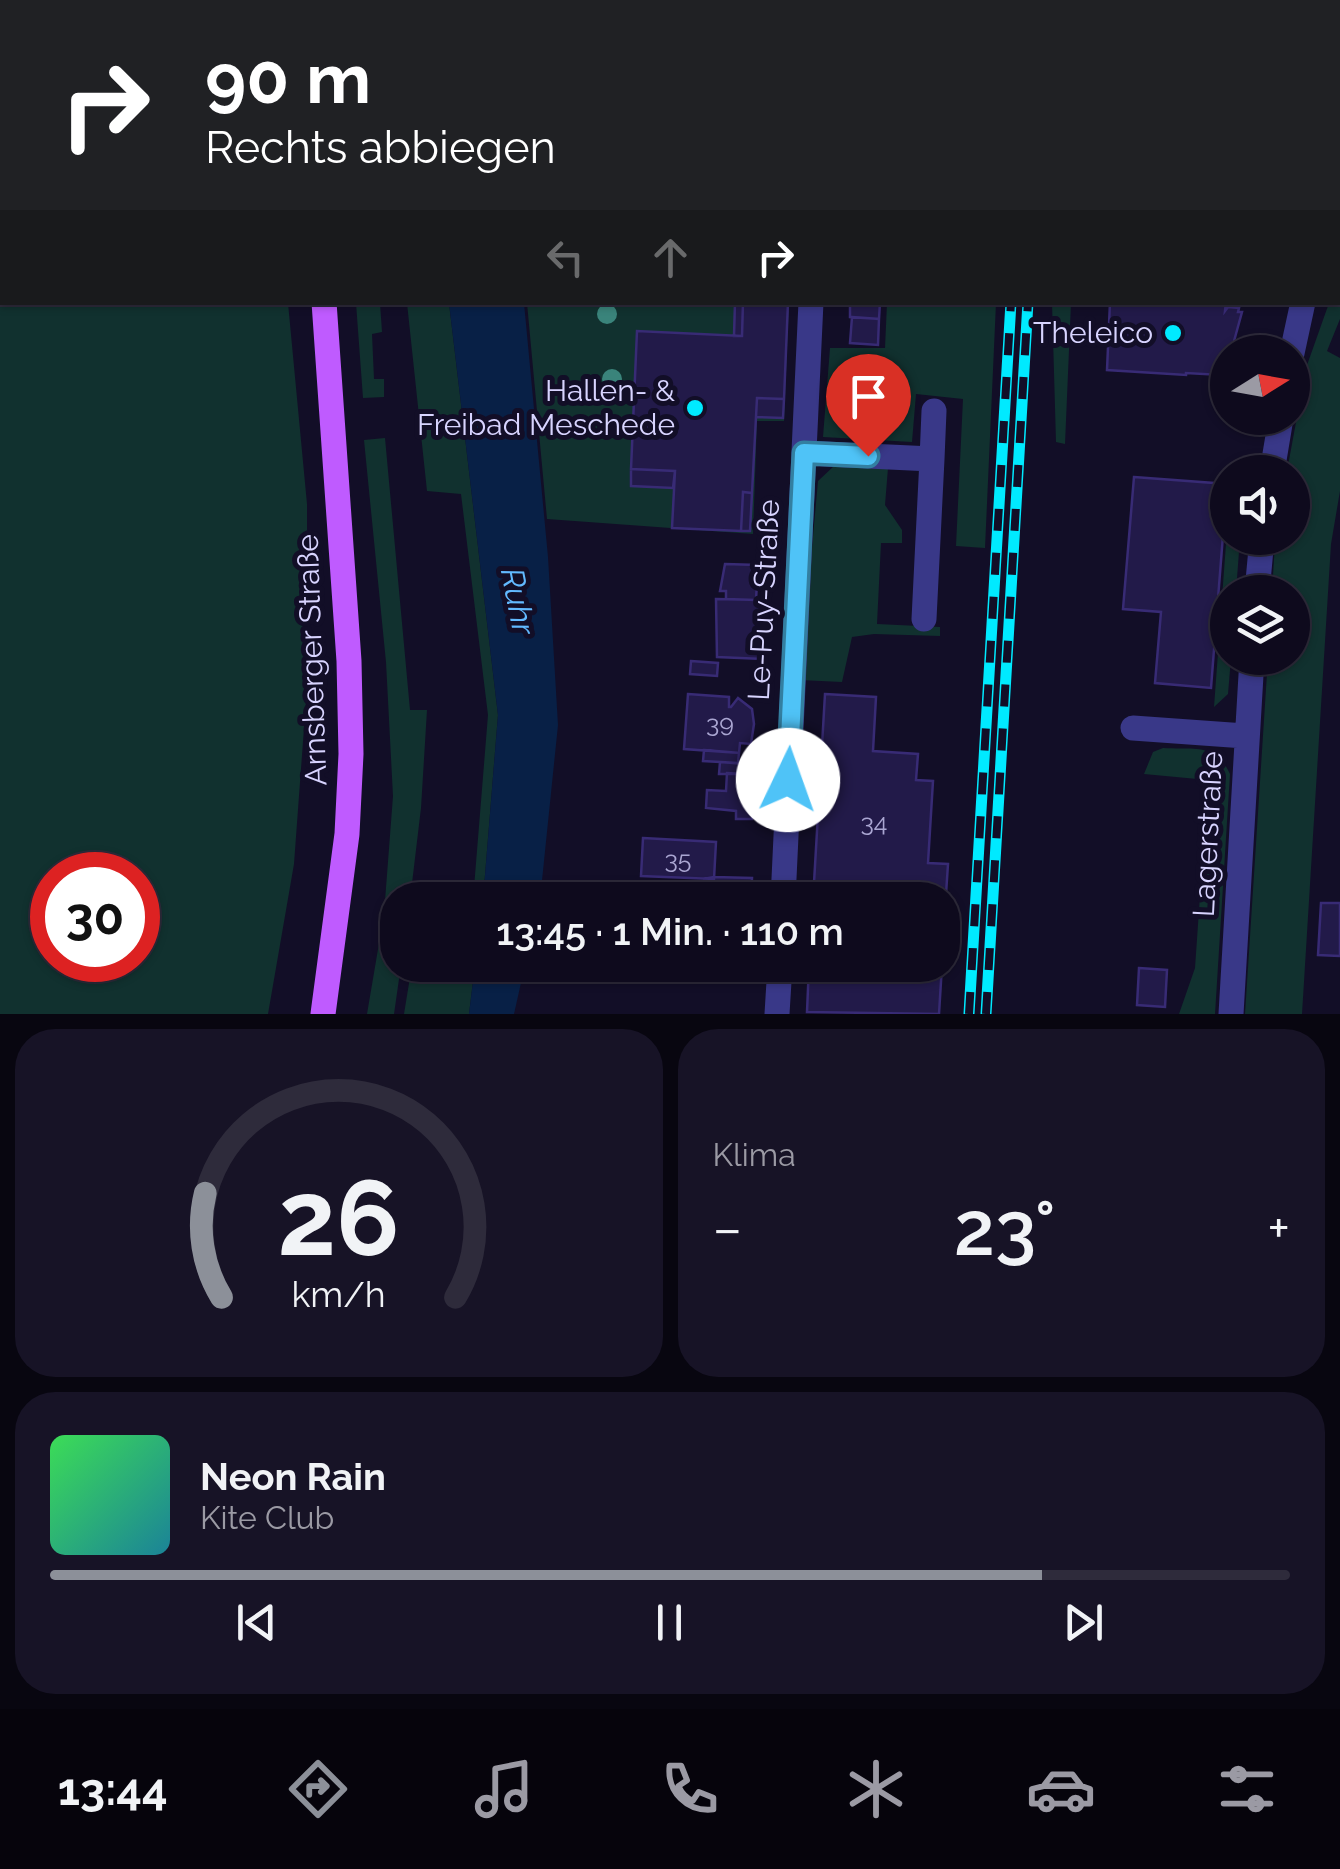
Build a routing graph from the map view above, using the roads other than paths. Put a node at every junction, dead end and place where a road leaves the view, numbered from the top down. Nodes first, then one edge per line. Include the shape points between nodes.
1 (324, 305) edge
2 (811, 305) edge
3 (1302, 305) edge
4 (1296, 335) edge
5 (934, 411) dead end
6 (804, 453) junction
7 (932, 459) junction
8 (924, 619) dead end
9 (1250, 675) edge
10 (1133, 728) dead end
11 (1245, 736) junction
12 (784, 882) edge
13 (779, 982) edge
14 (323, 1014) edge
15 (778, 1014) edge
16 (1230, 1014) edge

1 - 14 main road, Arnsberger Straße via 351,754
2 - 6 street, Le-Puy-Straße
3 - 4 street
5 - 7 street
6 - 7 street
6 - 12 street, Le-Puy-Straße
7 - 8 street
9 - 11 street, Lagerstraße
10 - 11 street
11 - 16 street, Lagerstraße
13 - 15 street

